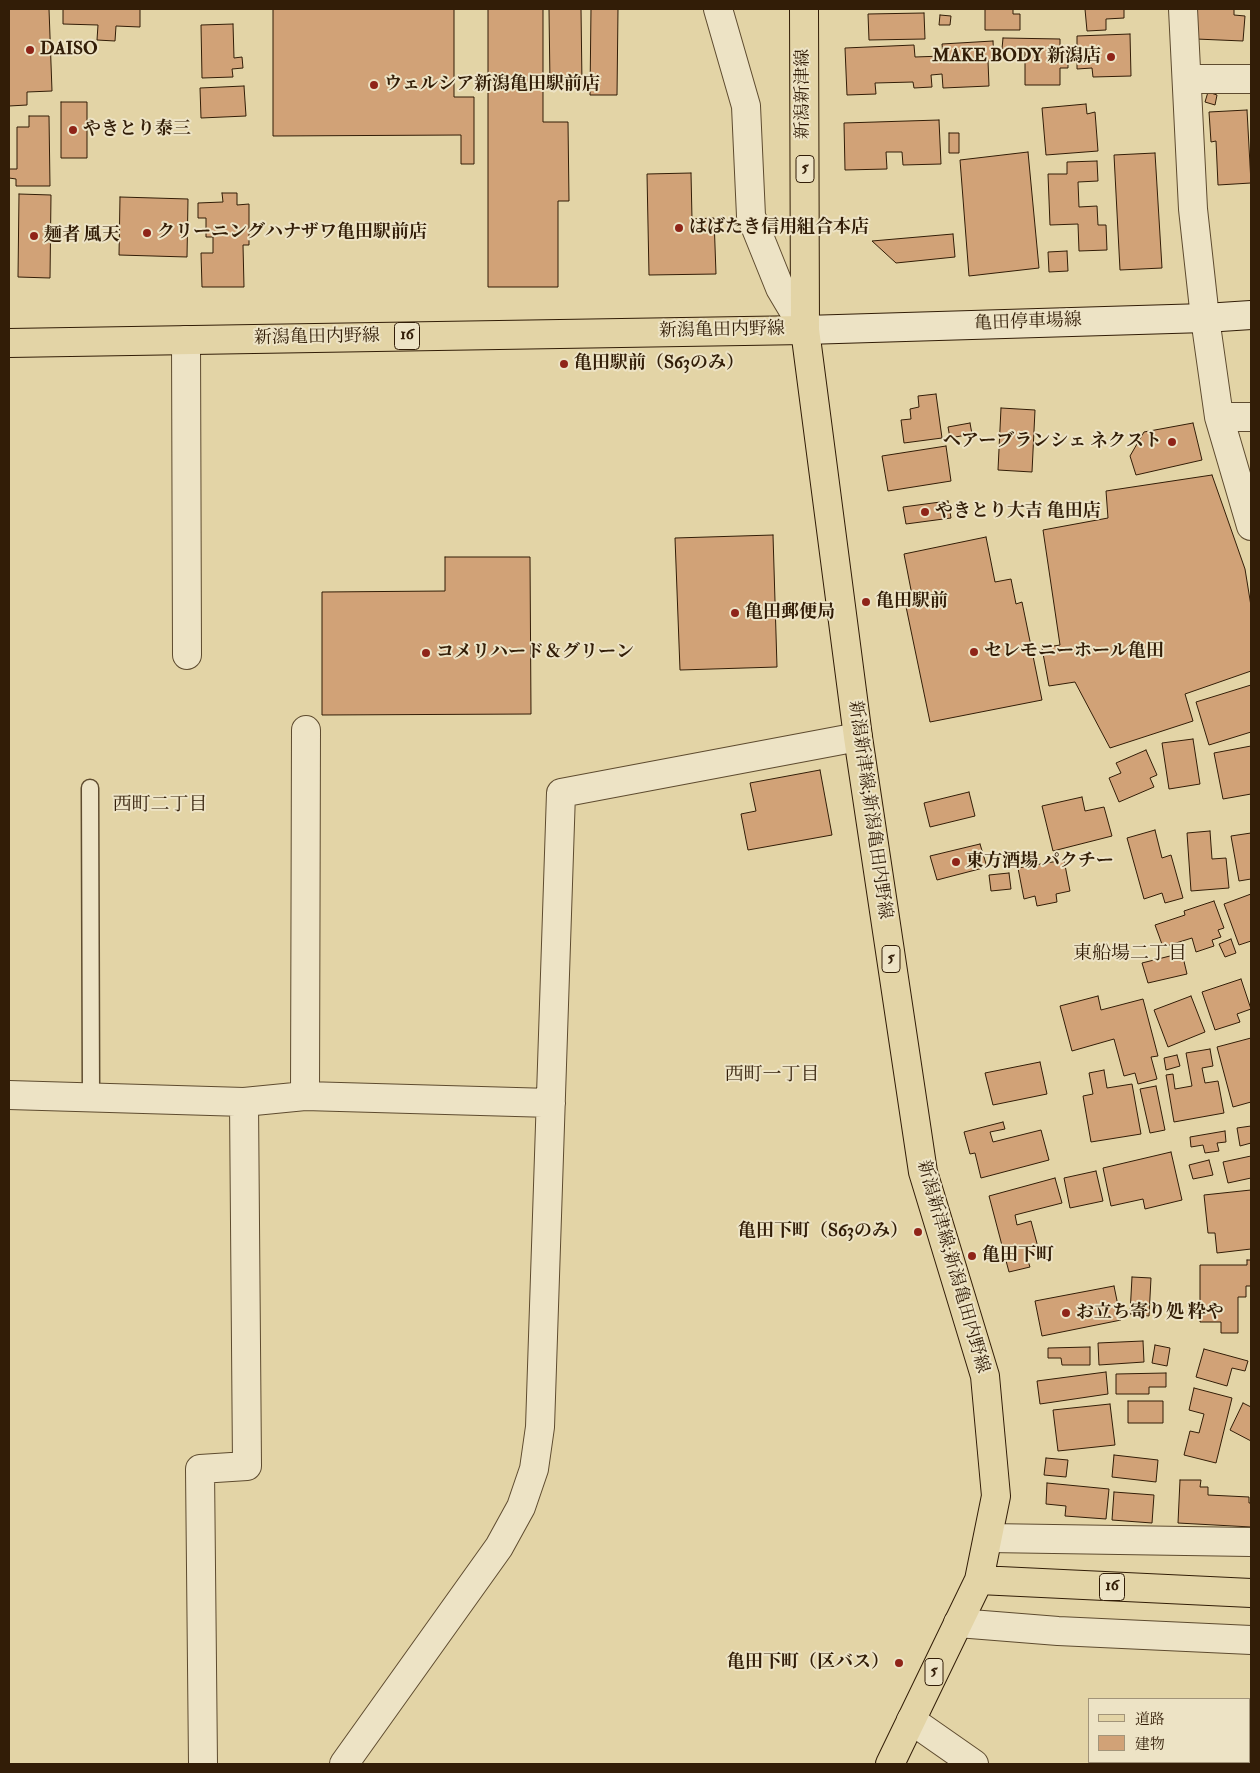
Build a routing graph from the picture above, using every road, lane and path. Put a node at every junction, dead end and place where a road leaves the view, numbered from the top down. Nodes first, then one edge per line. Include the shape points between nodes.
1 (718, 9) edge
2 (804, 9) edge
3 (1183, 9) edge
4 (1187, 79) junction
5 (1251, 79) edge
6 (1251, 315) edge
7 (1204, 318) junction
8 (805, 330) junction
9 (186, 340) junction
10 (9, 343) edge
11 (1219, 417) junction
12 (1251, 417) edge
13 (1251, 526) edge
14 (187, 655) dead end
15 (306, 730) dead end
16 (858, 737) junction
17 (90, 788) dead end
18 (9, 1095) edge
19 (305, 1096) junction
20 (91, 1098) junction
21 (244, 1102) junction
22 (551, 1103) junction
23 (988, 1538) junction
24 (1251, 1542) edge
25 (979, 1580) junction
26 (1248, 1593) edge
27 (958, 1624) junction
28 (1251, 1640) edge
29 (911, 1720) junction
30 (203, 1764) edge
31 (344, 1764) edge
32 (890, 1764) edge
33 (974, 1764) edge

1 - 8 street via 746,106 751,216 780,288
2 - 8 main road, 新潟新津線 / 5
3 - 4 street
4 - 5 street
4 - 7 street via 1193,209
6 - 7 street, 亀田停車場線
7 - 8 street, 亀田停車場線
7 - 11 street
8 - 9 main road, 新潟亀田内野線 / 16
8 - 16 main road, 新潟新津線;新潟亀田内野線 / 5
9 - 10 main road, 新潟亀田内野線 / 16
9 - 14 street
11 - 12 street
11 - 13 street
15 - 19 street
16 - 22 street via 561,793
16 - 23 main road, 新潟新津線;新潟亀田内野線 / 5 via 923,1172 985,1376 996,1496
17 - 20 lane
18 - 20 street
19 - 21 street
19 - 22 street
20 - 21 street
21 - 30 street via 246,1466 200,1469
22 - 31 street via 540,1427 534,1469 521,1507 499,1547
23 - 24 street
23 - 25 main road, 新潟新津線;新潟亀田内野線 / 5
25 - 26 main road, 16
25 - 27 main road, 5
27 - 28 street
27 - 29 main road, 5
29 - 32 main road, 5
29 - 33 street

